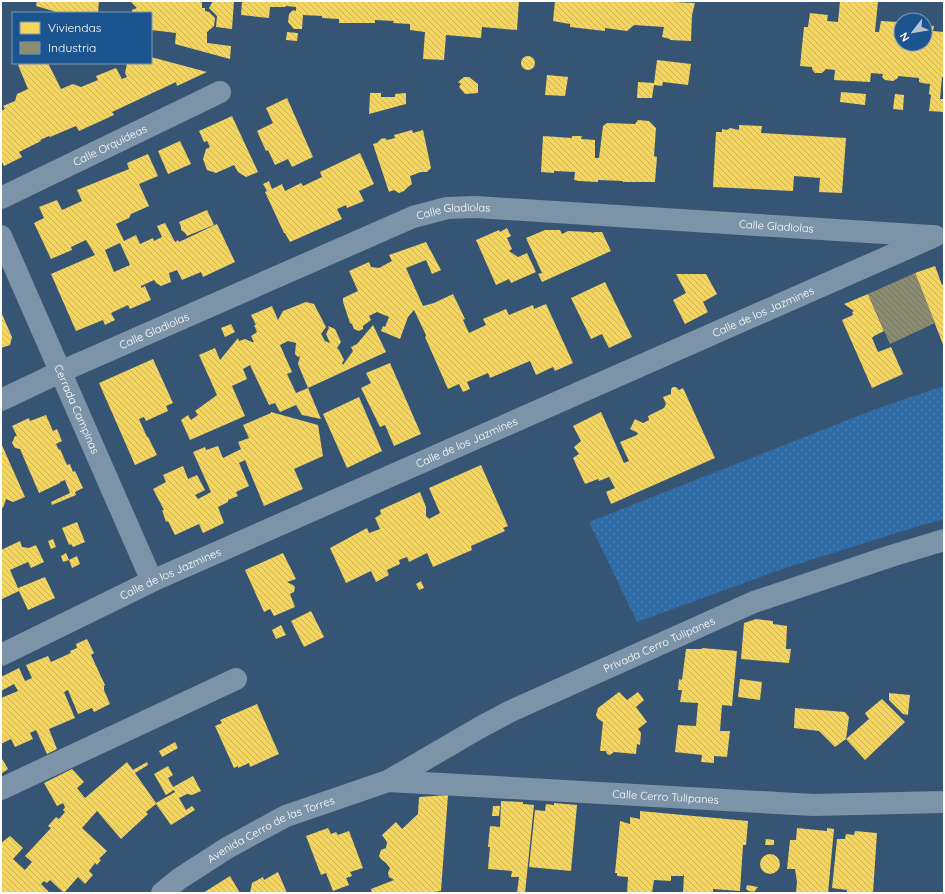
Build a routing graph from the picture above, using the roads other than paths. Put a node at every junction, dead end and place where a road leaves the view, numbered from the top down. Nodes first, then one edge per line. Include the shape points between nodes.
1 (220, 92) dead end
2 (1, 198) edge
3 (1, 236) edge
4 (940, 237) edge
5 (60, 372) junction
6 (1, 400) edge
7 (944, 540) edge
8 (152, 581) junction
9 (1, 655) edge
10 (236, 678) dead end
11 (388, 781) junction
12 (1, 789) edge
13 (944, 802) edge
14 (162, 893) edge

1 - 2 street, Calle Orquídeas
3 - 5 street, Cerrada Campinas
4 - 5 street, Calle Gladiolas via 476,207 447,208 413,217
4 - 8 street, Calle de los Jazmines
5 - 6 street, Calle Gladiolas
5 - 8 street, Cerrada Campinas
7 - 11 street, Privada Cerro Tulipanes via 754,602 511,711
8 - 9 street, Calle de los Jazmines
10 - 12 street
11 - 13 street, Calle Cerro Tulipanes via 813,805
11 - 14 street, Avenida Cerro de las Torres via 286,816 227,848

